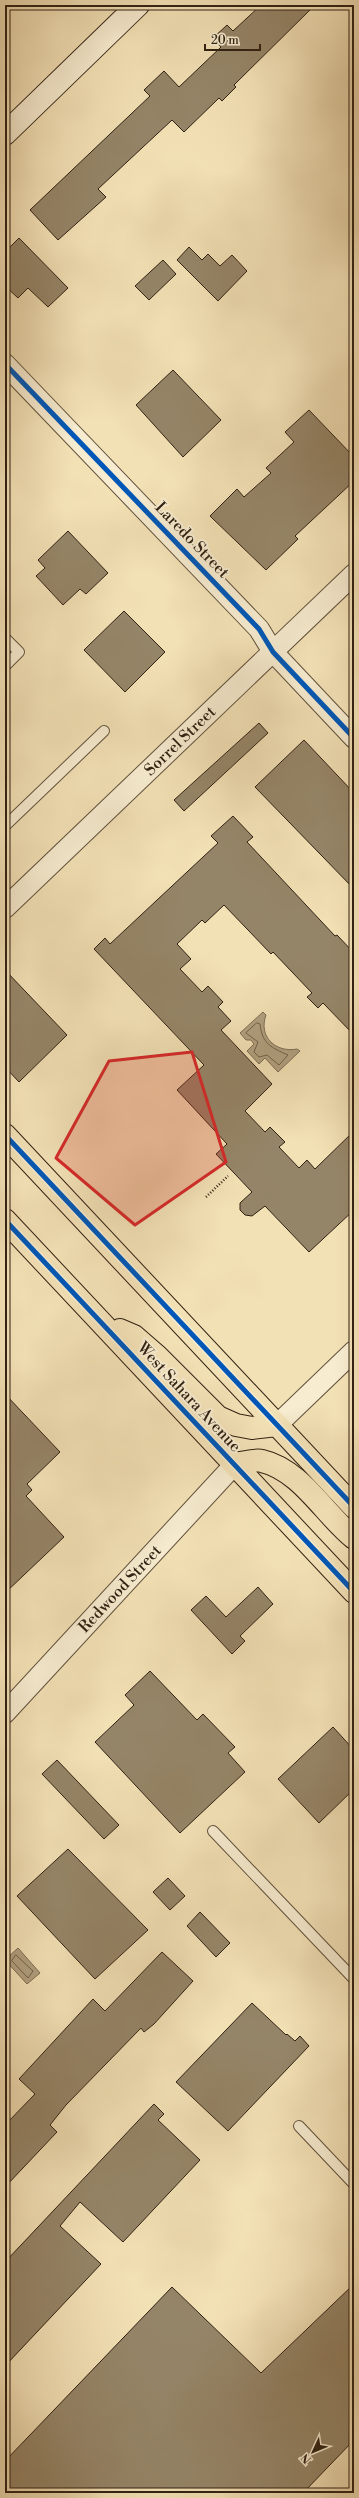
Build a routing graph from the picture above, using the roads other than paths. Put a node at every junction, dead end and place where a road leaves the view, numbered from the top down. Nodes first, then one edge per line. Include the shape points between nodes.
1 (138, 5) edge
2 (5, 134) edge
3 (5, 364) edge
4 (354, 574) edge
5 (5, 638) edge
6 (272, 652) junction
7 (5, 666) edge
8 (104, 731) dead end
9 (354, 738) edge
10 (5, 826) edge
11 (5, 908) edge
12 (5, 1135) edge
13 (5, 1220) edge
14 (103, 1323) junction
15 (354, 1351) edge
16 (277, 1425) junction
17 (235, 1464) junction
18 (354, 1506) edge
19 (354, 1538) edge
20 (354, 1592) edge
21 (5, 1714) edge
22 (213, 1831) dead end
23 (354, 1979) edge
24 (299, 2126) dead end
25 (354, 2184) edge

1 - 2 street
3 - 6 street, Laredo Street via 259,629
4 - 6 street, Sorrel Street
5 - 7 lane via 19,652
6 - 9 street, Laredo Street
6 - 11 street, Sorrel Street
8 - 10 lane
12 - 16 main road
13 - 14 main road, West Sahara Avenue
14 - 16 main road via 134,1336 218,1416 252,1428
14 - 17 main road, West Sahara Avenue
15 - 16 street
16 - 18 main road
17 - 19 main road via 261,1460 276,1467 301,1483
17 - 20 main road, West Sahara Avenue
17 - 21 street, Redwood Street
22 - 23 lane
24 - 25 lane

